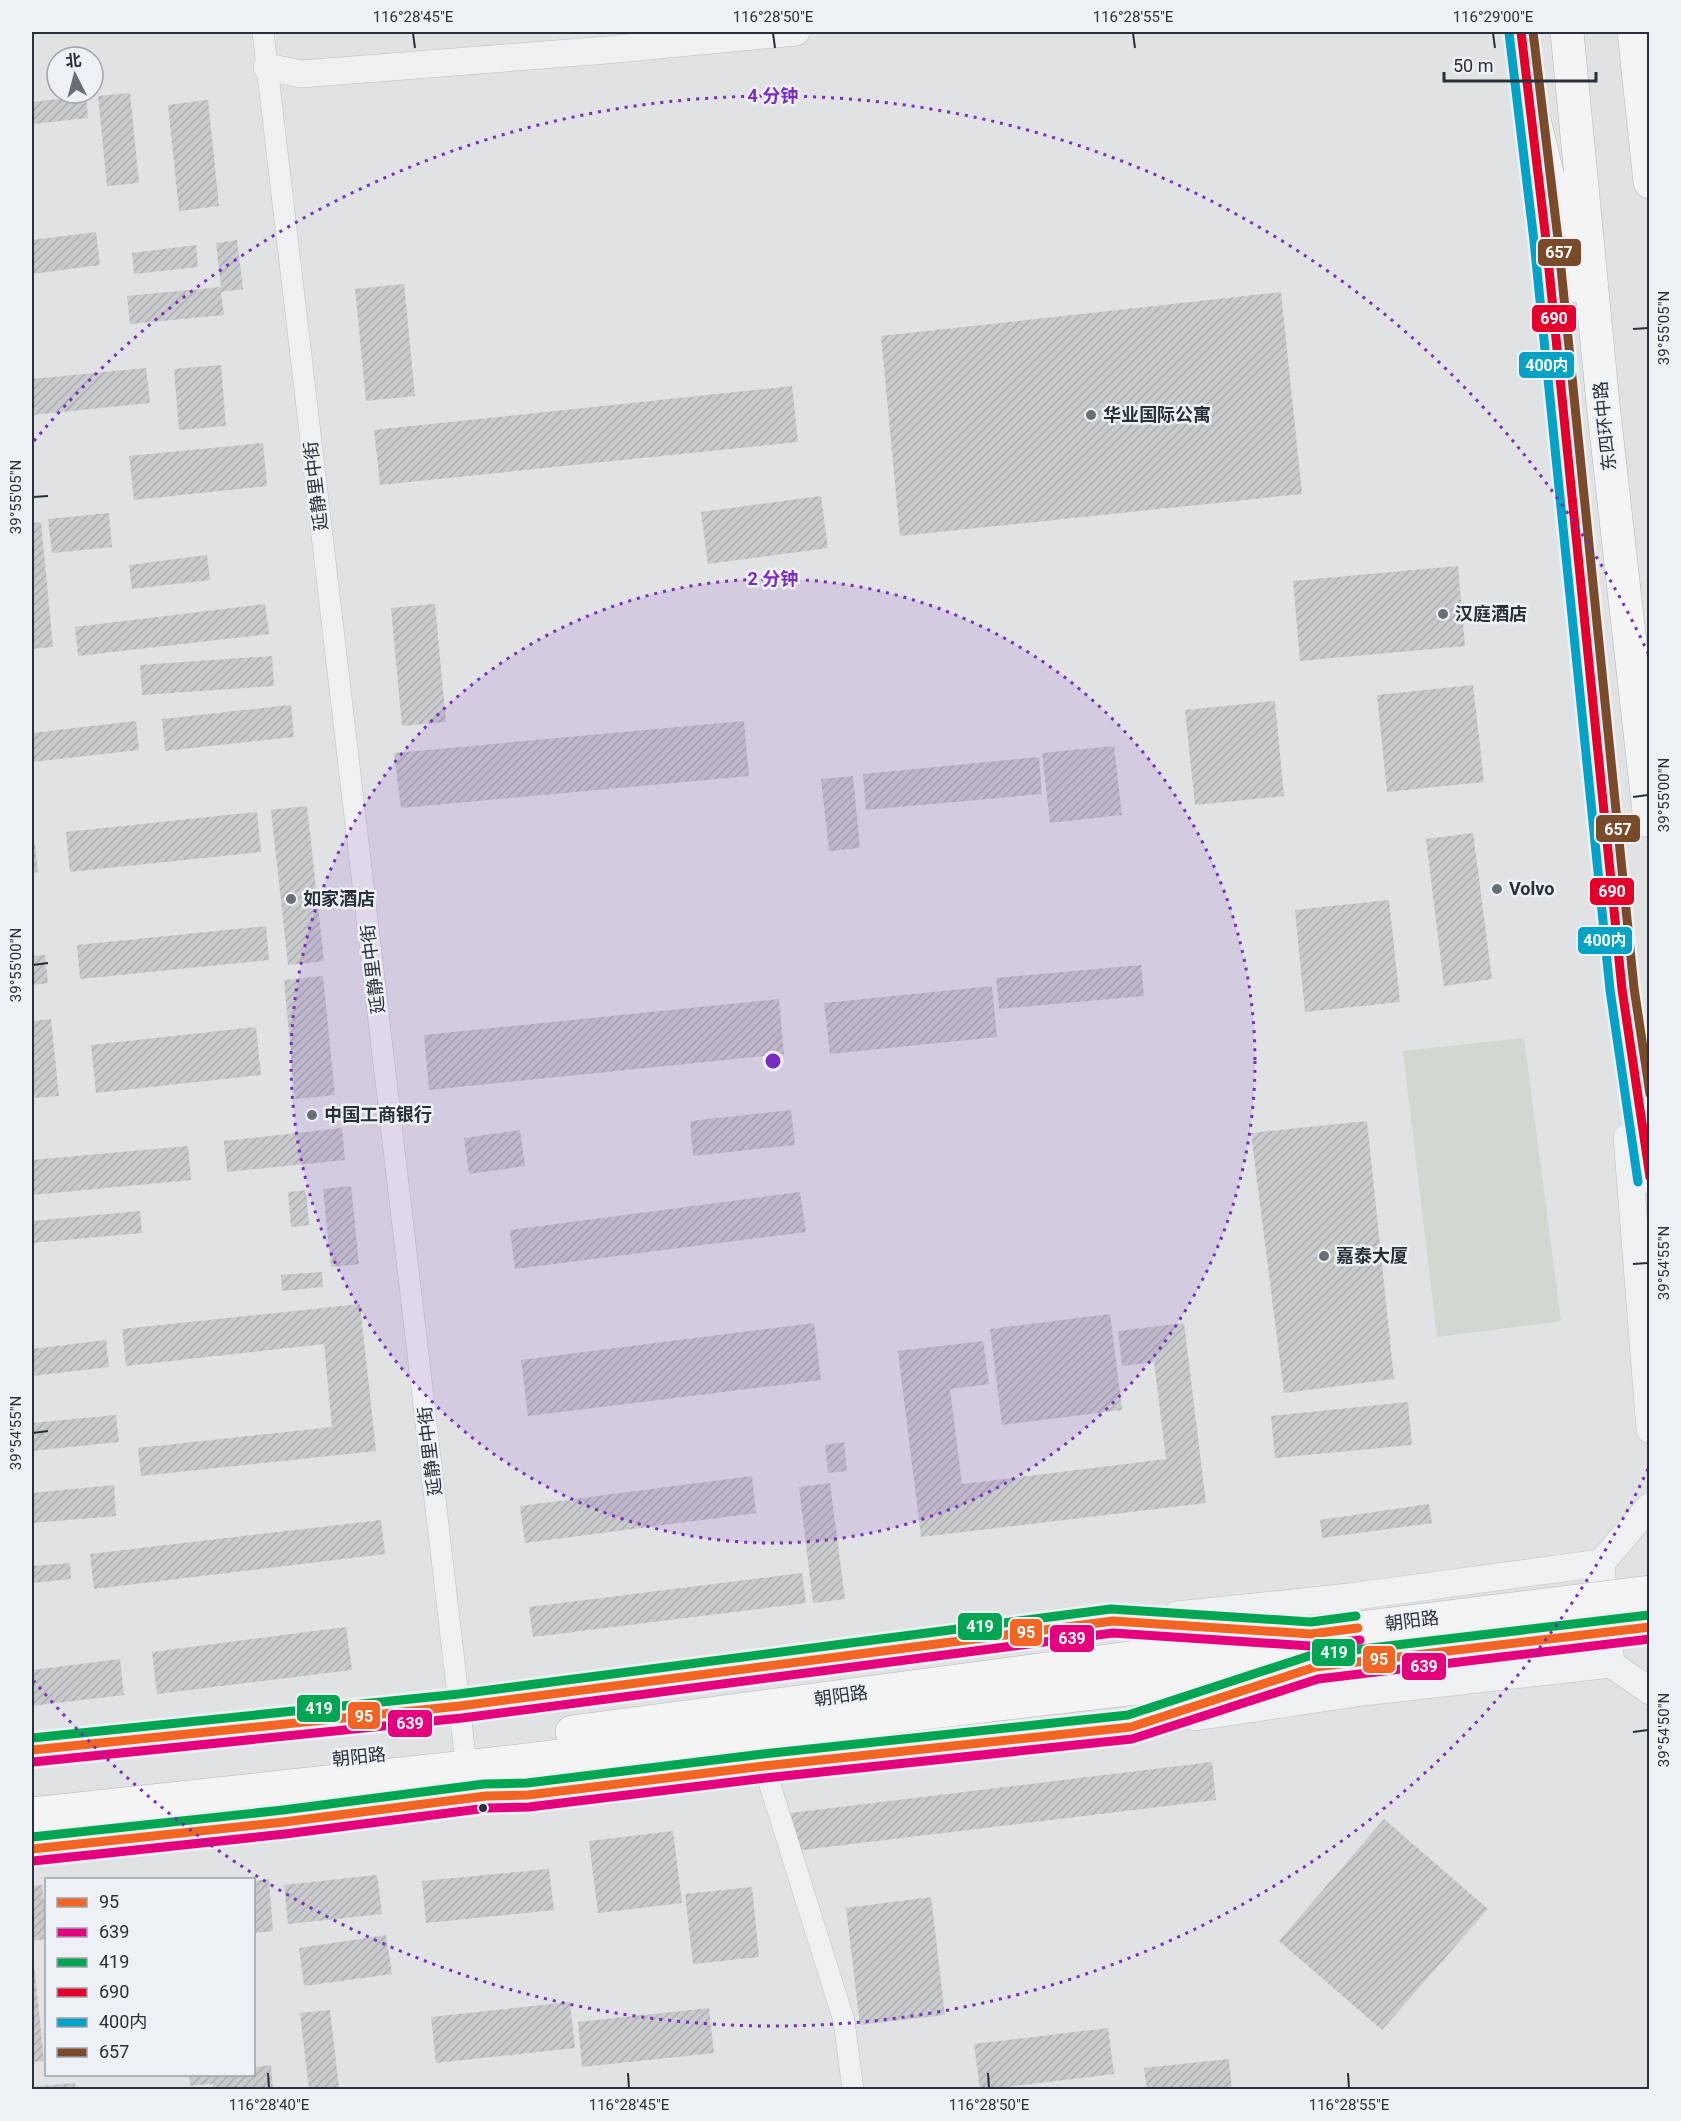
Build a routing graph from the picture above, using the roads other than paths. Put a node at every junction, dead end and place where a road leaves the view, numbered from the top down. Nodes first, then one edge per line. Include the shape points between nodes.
1 (263, 32) edge
2 (796, 32) edge
3 (1521, 32) edge
4 (1567, 32) edge
5 (1634, 32) edge
6 (267, 67) junction
7 (1532, 107) junction
8 (1650, 182) edge
9 (1603, 404) junction
10 (1650, 821) edge
11 (1622, 989) junction
12 (1650, 1180) edge
13 (1650, 1430) edge
14 (1650, 1506) edge
15 (1601, 1563) junction
16 (1650, 1592) edge
17 (1113, 1621) junction
18 (1650, 1627) edge
19 (1311, 1634) junction
20 (1611, 1664) junction
21 (1315, 1667) junction
22 (1650, 1692) edge
23 (460, 1706) junction
24 (1131, 1726) junction
25 (32, 1750) edge
26 (764, 1766) junction
27 (467, 1770) junction
28 (32, 1792) edge
29 (32, 1814) edge
30 (32, 1849) edge
31 (853, 2090) edge

1 - 6 street, 延静里中街
2 - 6 street via 301,75
3 - 7 street
4 - 9 highway, 东四环中路
5 - 8 highway
6 - 23 street, 延静里中街
7 - 9 highway
7 - 11 street
9 - 10 highway, 东四环中路
11 - 12 street
11 - 13 street via 1623,1093
14 - 15 street
15 - 17 street, 朝阳路 via 1349,1597
15 - 20 street
16 - 19 highway, 朝阳路, bridge
17 - 19 highway
17 - 23 street, 朝阳路
18 - 21 highway, 朝阳路, bridge
19 - 27 highway, 朝阳路
20 - 22 street
20 - 24 street, 朝阳路 via 1363,1692
21 - 24 highway
21 - 27 highway, 朝阳路
23 - 25 street, 朝阳路
23 - 27 street, 延静里中街
24 - 26 street, 朝阳路
26 - 27 street, 朝阳路 via 528,1795 507,1794
26 - 31 street via 844,2021
27 - 28 highway, 朝阳路
27 - 29 highway, 朝阳路
27 - 30 street, 朝阳路 via 273,1824

